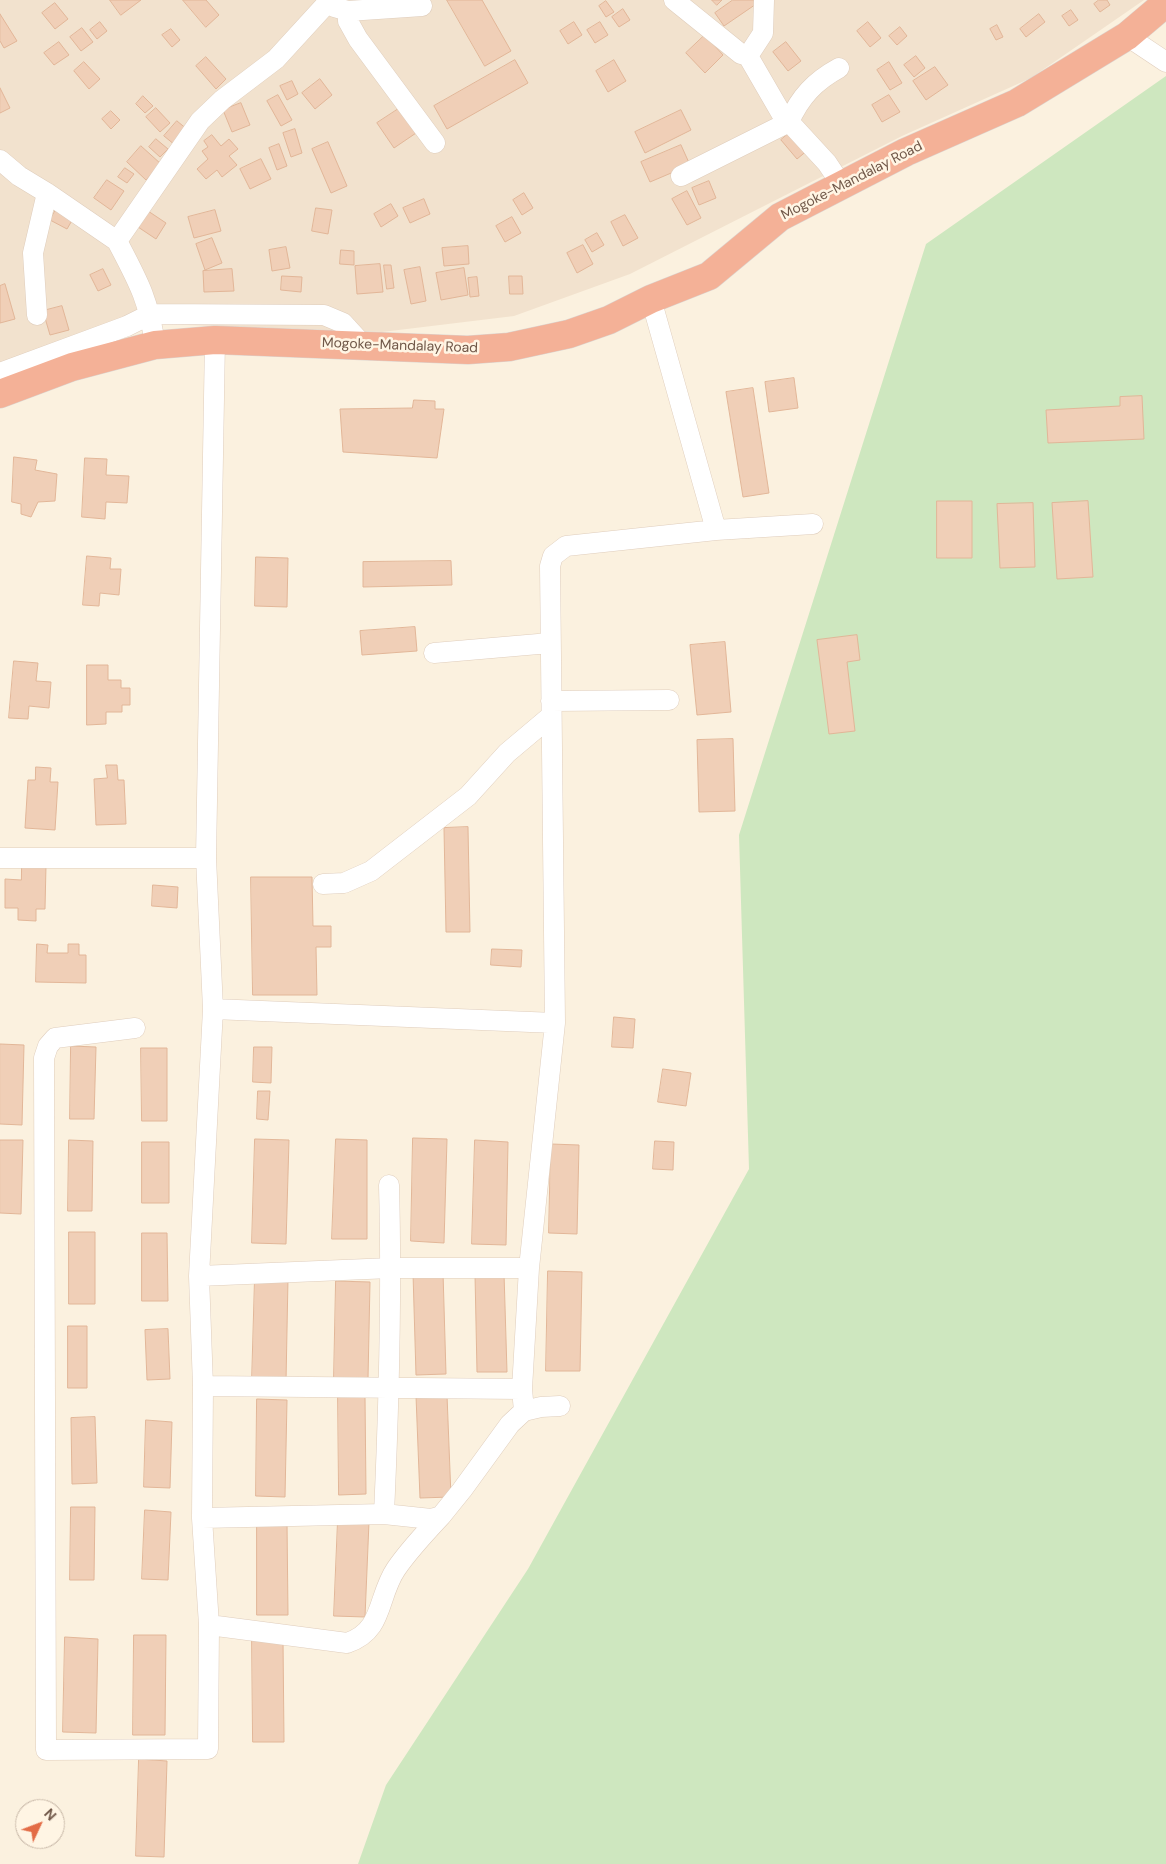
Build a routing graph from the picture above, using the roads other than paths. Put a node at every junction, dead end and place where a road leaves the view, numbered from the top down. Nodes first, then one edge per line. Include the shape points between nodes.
1 (674, 0) edge
2 (764, 0) edge
3 (327, 3) edge
4 (1166, 3) edge
5 (422, 6) dead end
6 (348, 11) junction
7 (1127, 36) junction
8 (748, 56) junction
9 (1166, 62) edge
10 (839, 68) dead end
11 (789, 122) junction
12 (435, 143) dead end
13 (0, 160) edge
14 (681, 176) dead end
15 (841, 184) junction
16 (47, 193) junction
17 (117, 241) junction
18 (651, 299) junction
19 (150, 314) junction
20 (37, 315) dead end
21 (215, 340) junction
22 (155, 345) junction
23 (364, 346) junction
24 (0, 373) edge
25 (0, 394) edge
26 (813, 524) dead end
27 (716, 530) junction
28 (550, 643) junction
29 (434, 653) dead end
30 (669, 700) dead end
31 (551, 708) junction
32 (0, 858) edge
33 (206, 858) junction
34 (323, 884) dead end
35 (213, 1009) junction
36 (555, 1023) junction
37 (135, 1028) dead end
38 (389, 1185) dead end
39 (391, 1268) junction
40 (529, 1268) junction
41 (199, 1276) junction
42 (203, 1386) junction
43 (390, 1389) junction
44 (522, 1389) junction
45 (560, 1406) dead end
46 (524, 1411) junction
47 (384, 1514) junction
48 (440, 1516) junction
49 (202, 1518) junction
50 (209, 1625) junction

1 - 8 street via 741,54
2 - 8 street via 763,33
3 - 6 street
3 - 17 street via 276,59 200,121
4 - 7 highway, Mogoke-Mandalay Road
5 - 6 street
6 - 12 street via 348,20 358,39
7 - 9 street
7 - 15 highway, Mogoke-Mandalay Road via 1017,103
8 - 11 street
10 - 11 street via 814,84 794,109
11 - 14 street
11 - 15 street via 827,163
13 - 16 street via 18,176
15 - 18 highway, Mogoke-Mandalay Road via 780,217 709,276
16 - 17 street
16 - 20 street via 33,253
17 - 19 street via 142,288
18 - 23 highway, Mogoke-Mandalay Road via 609,320 569,334 509,347 468,350
18 - 27 street
19 - 22 street
19 - 23 street via 324,315 343,323
19 - 24 street via 127,326
21 - 22 highway, Mogoke-Mandalay Road
21 - 23 highway, Mogoke-Mandalay Road
21 - 33 street
22 - 25 highway, Mogoke-Mandalay Road via 72,367
26 - 27 street
27 - 28 street via 566,546 557,550 550,566
28 - 29 street
28 - 31 street
30 - 31 street
31 - 34 street via 468,796 371,871 344,883
31 - 36 street
32 - 33 street
33 - 35 street
35 - 36 street
35 - 41 street
36 - 40 street
37 - 50 street via 55,1038 44,1058 46,1750 208,1749
38 - 39 street
39 - 40 street
39 - 41 street
39 - 43 street
40 - 44 street
41 - 42 street
42 - 43 street
42 - 49 street
43 - 44 street
43 - 47 street
44 - 46 street
45 - 46 street
46 - 48 street via 510,1424
47 - 48 street via 431,1519
47 - 49 street
48 - 50 street via 395,1571 371,1628 361,1638 347,1643
49 - 50 street

